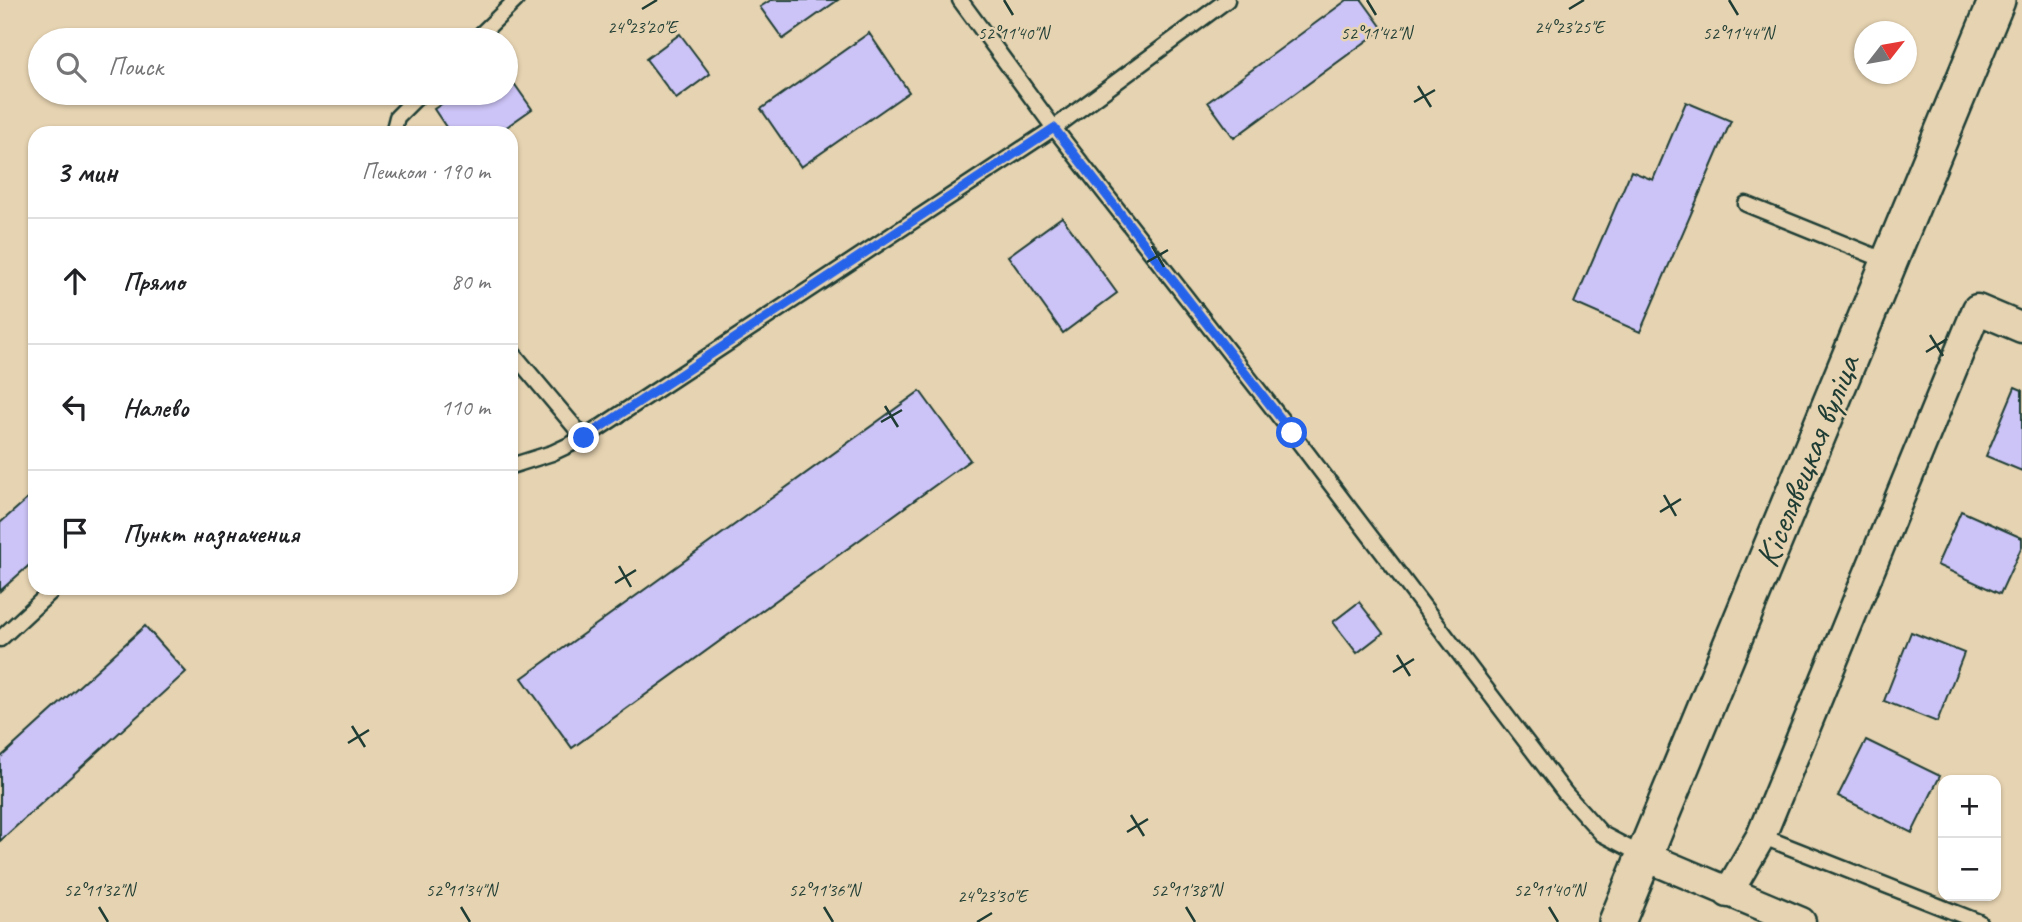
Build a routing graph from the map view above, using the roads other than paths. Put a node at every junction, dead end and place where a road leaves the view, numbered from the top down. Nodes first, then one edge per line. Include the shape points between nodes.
1 (516, 0) edge
2 (960, 0) edge
3 (1227, 0) edge
4 (1997, 0) edge
5 (487, 28) edge
6 (409, 105) edge
7 (395, 126) edge
8 (1054, 128) junction
9 (1746, 205) dead end
10 (1889, 262) junction
11 (2022, 328) edge
12 (518, 359) edge
13 (584, 438) junction
14 (518, 464) edge
15 (47, 595) edge
16 (0, 639) edge
17 (1761, 836) junction
18 (1644, 856) junction
19 (1728, 893) junction
20 (1617, 922) edge
21 (1801, 922) edge
22 (1979, 922) edge

1 - 5 lane
2 - 8 lane
3 - 8 lane
4 - 10 street, Кіселявецкая вуліца
6 - 7 lane
8 - 13 lane
8 - 18 lane via 1565,793 1601,834
9 - 10 lane
10 - 18 street, Кіселявецкая вуліца
11 - 17 street via 1976,309
12 - 13 lane
13 - 14 lane
15 - 16 lane
17 - 19 street
17 - 22 lane
18 - 19 street
18 - 20 street, Кіселявецкая вуліца
19 - 21 street

